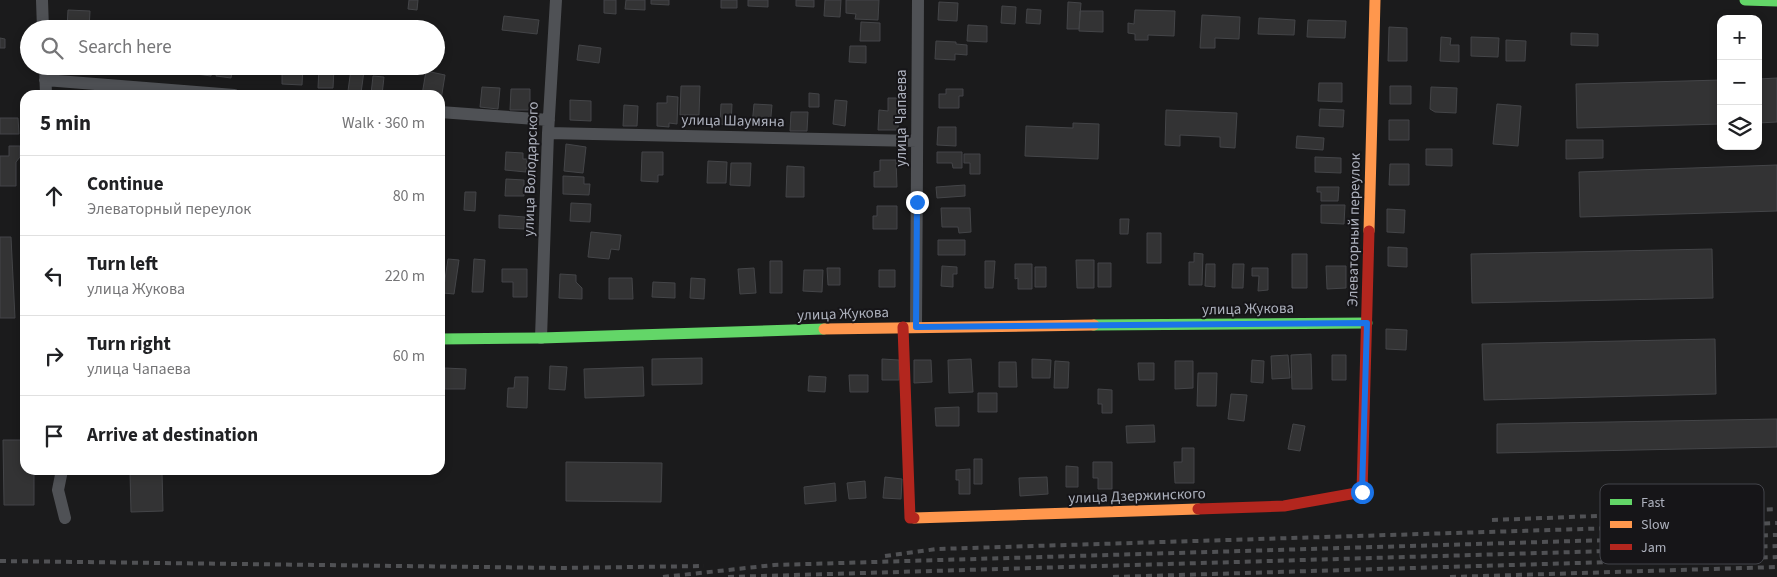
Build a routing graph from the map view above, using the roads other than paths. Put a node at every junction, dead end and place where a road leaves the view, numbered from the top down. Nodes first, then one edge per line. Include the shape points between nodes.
1 (42, 0) edge
2 (556, 0) edge
3 (918, 0) edge
4 (1375, 0) edge
5 (1745, 0) edge
6 (1777, 1) edge
7 (43, 20) edge
8 (45, 75) edge
9 (45, 80) junction
10 (46, 90) edge
11 (171, 90) edge
12 (445, 113) edge
13 (548, 126) junction
14 (917, 141) junction
15 (1367, 323) junction
16 (910, 327) junction
17 (541, 338) junction
18 (445, 339) edge
19 (61, 475) edge
20 (1362, 492) joint
21 (65, 518) dead end
22 (910, 518) joint

1 - 7 street
2 - 13 street, улица Володарского
3 - 14 street, улица Чапаева
4 - 15 street, Элеваторный переулок
5 - 6 street
8 - 9 street
9 - 10 street
9 - 11 street
12 - 13 street, улица Шаумяна
13 - 14 street, улица Шаумяна
13 - 17 street, улица Володарского
14 - 16 street, улица Чапаева
15 - 16 street, улица Жукова
15 - 20 street, Элеваторный переулок
16 - 17 street, улица Жукова
16 - 22 street, улица Чапаева
17 - 18 street, улица Жукова
19 - 21 street via 58,490
20 - 22 street, улица Дзержинского via 1284,506

